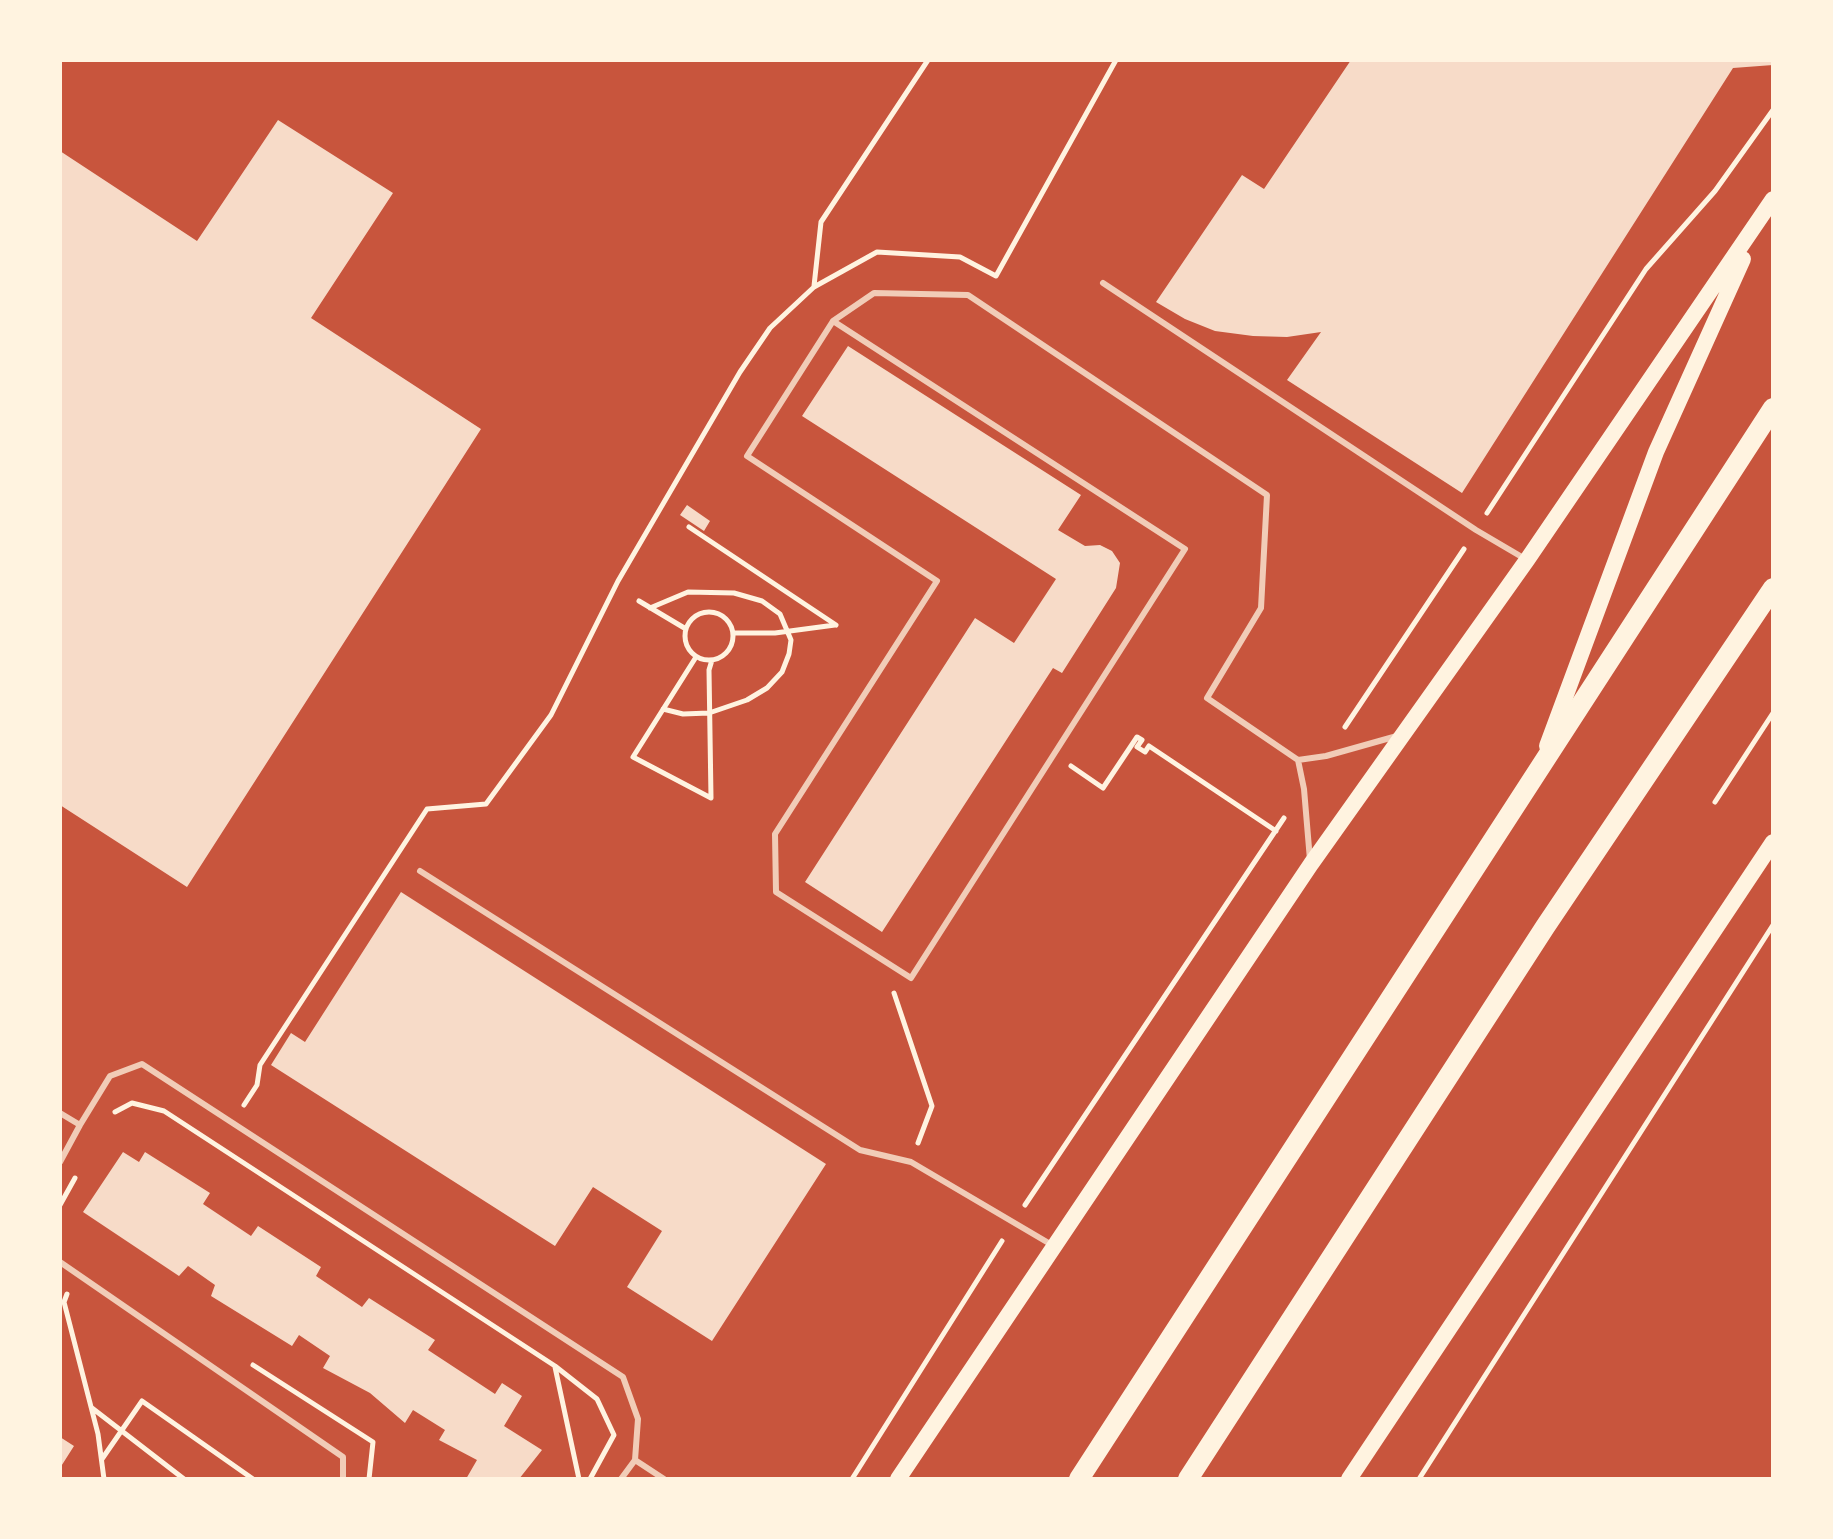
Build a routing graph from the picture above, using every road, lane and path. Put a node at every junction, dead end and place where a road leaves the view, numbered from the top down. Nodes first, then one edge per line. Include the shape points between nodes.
1 (928, 60) edge
2 (1116, 60) edge
3 (1773, 110) edge
4 (1773, 199) edge
5 (1760, 221) junction
6 (1103, 283) dead end
7 (814, 287) junction
8 (833, 321) junction
9 (1773, 408) edge
10 (689, 527) dead end
11 (1476, 530) junction
12 (1527, 560) junction
13 (1773, 588) edge
14 (639, 601) dead end
15 (650, 608) junction
16 (686, 629) junction
17 (789, 631) junction
18 (733, 633) junction
19 (696, 657) junction
20 (712, 660) junction
21 (663, 709) junction
22 (709, 713) junction
23 (1773, 713) edge
24 (1402, 735) junction
25 (1053, 754) junction
26 (1326, 756) junction
27 (1298, 760) junction
28 (1538, 770) junction
29 (1304, 789) junction
30 (1715, 802) dead end
31 (1276, 831) junction
32 (1773, 842) edge
33 (1311, 864) junction
34 (420, 871) dead end
35 (1773, 925) edge
36 (882, 960) junction
37 (60, 1113) edge
38 (109, 1115) dead end
39 (232, 1122) junction
40 (80, 1125) junction
41 (60, 1162) edge
42 (911, 1162) junction
43 (75, 1177) dead end
44 (60, 1205) edge
45 (1013, 1224) junction
46 (1055, 1246) junction
47 (60, 1262) edge
48 (77, 1274) junction
49 (555, 1366) junction
50 (1410, 1386) junction
51 (91, 1407) junction
52 (122, 1431) junction
53 (102, 1460) junction
54 (635, 1460) junction
55 (248, 1478) edge
56 (104, 1479) edge
57 (184, 1479) edge
58 (343, 1479) edge
59 (579, 1479) edge
60 (590, 1479) edge
61 (621, 1479) edge
62 (664, 1479) edge
63 (852, 1479) edge
64 (898, 1479) edge
65 (1079, 1479) edge
66 (1188, 1479) edge
67 (1337, 1479) edge
68 (1349, 1479) edge
69 (1419, 1479) edge

1 - 7 path via 821,222
2 - 7 path via 996,276 960,257 877,252
3 - 11 path via 1715,191 1646,269
4 - 5 main road
5 - 12 main road
5 - 28 main road via 1656,452
6 - 11 lane
7 - 39 path via 770,328 740,372 618,581 551,715 486,804 427,809 260,1065 257,1085
8 - 25 lane via 1185,549
8 - 27 lane via 874,293 968,295 1267,495 1261,608 1207,698
8 - 36 lane via 747,456 937,581 775,834 776,892
9 - 28 main road
10 - 17 path via 836,625
11 - 12 lane
11 - 26 path
12 - 24 main road
13 - 66 main road via 1545,927
14 - 15 path
15 - 16 path
15 - 17 path via 688,592 734,593 762,601 780,614
16 - 18 path via 695,616 710,612 724,618
16 - 19 path via 686,644
17 - 18 path
17 - 22 path via 789,654 767,688
18 - 20 path via 726,653
19 - 20 path
19 - 21 path
20 - 22 path
21 - 22 path
21 - 22 path via 633,757 711,798
23 - 30 path
24 - 26 lane
24 - 33 main road
25 - 31 path via 1103,788 1137,737 1142,740 1137,747 1145,752 1149,746
25 - 36 lane via 911,978
26 - 27 lane
27 - 29 lane
28 - 65 main road
29 - 31 path
29 - 33 lane
31 - 45 path
32 - 50 main road
33 - 46 main road
34 - 42 lane via 860,1150
35 - 69 path
36 - 42 path via 932,1106
37 - 40 lane
38 - 49 path via 132,1103 164,1111
39 - 40 lane via 142,1064 110,1076
39 - 54 lane via 623,1377 638,1419
40 - 41 lane
42 - 45 lane
43 - 44 path
45 - 46 lane
45 - 63 path
46 - 64 main road
47 - 48 lane
48 - 51 path via 64,1302
48 - 58 lane via 343,1457
49 - 59 path
49 - 60 path via 597,1399 614,1435
50 - 67 main road
50 - 68 main road
51 - 52 path
51 - 53 path
52 - 53 path
52 - 55 path via 142,1401
52 - 57 path
53 - 56 path
54 - 61 lane
54 - 62 lane

